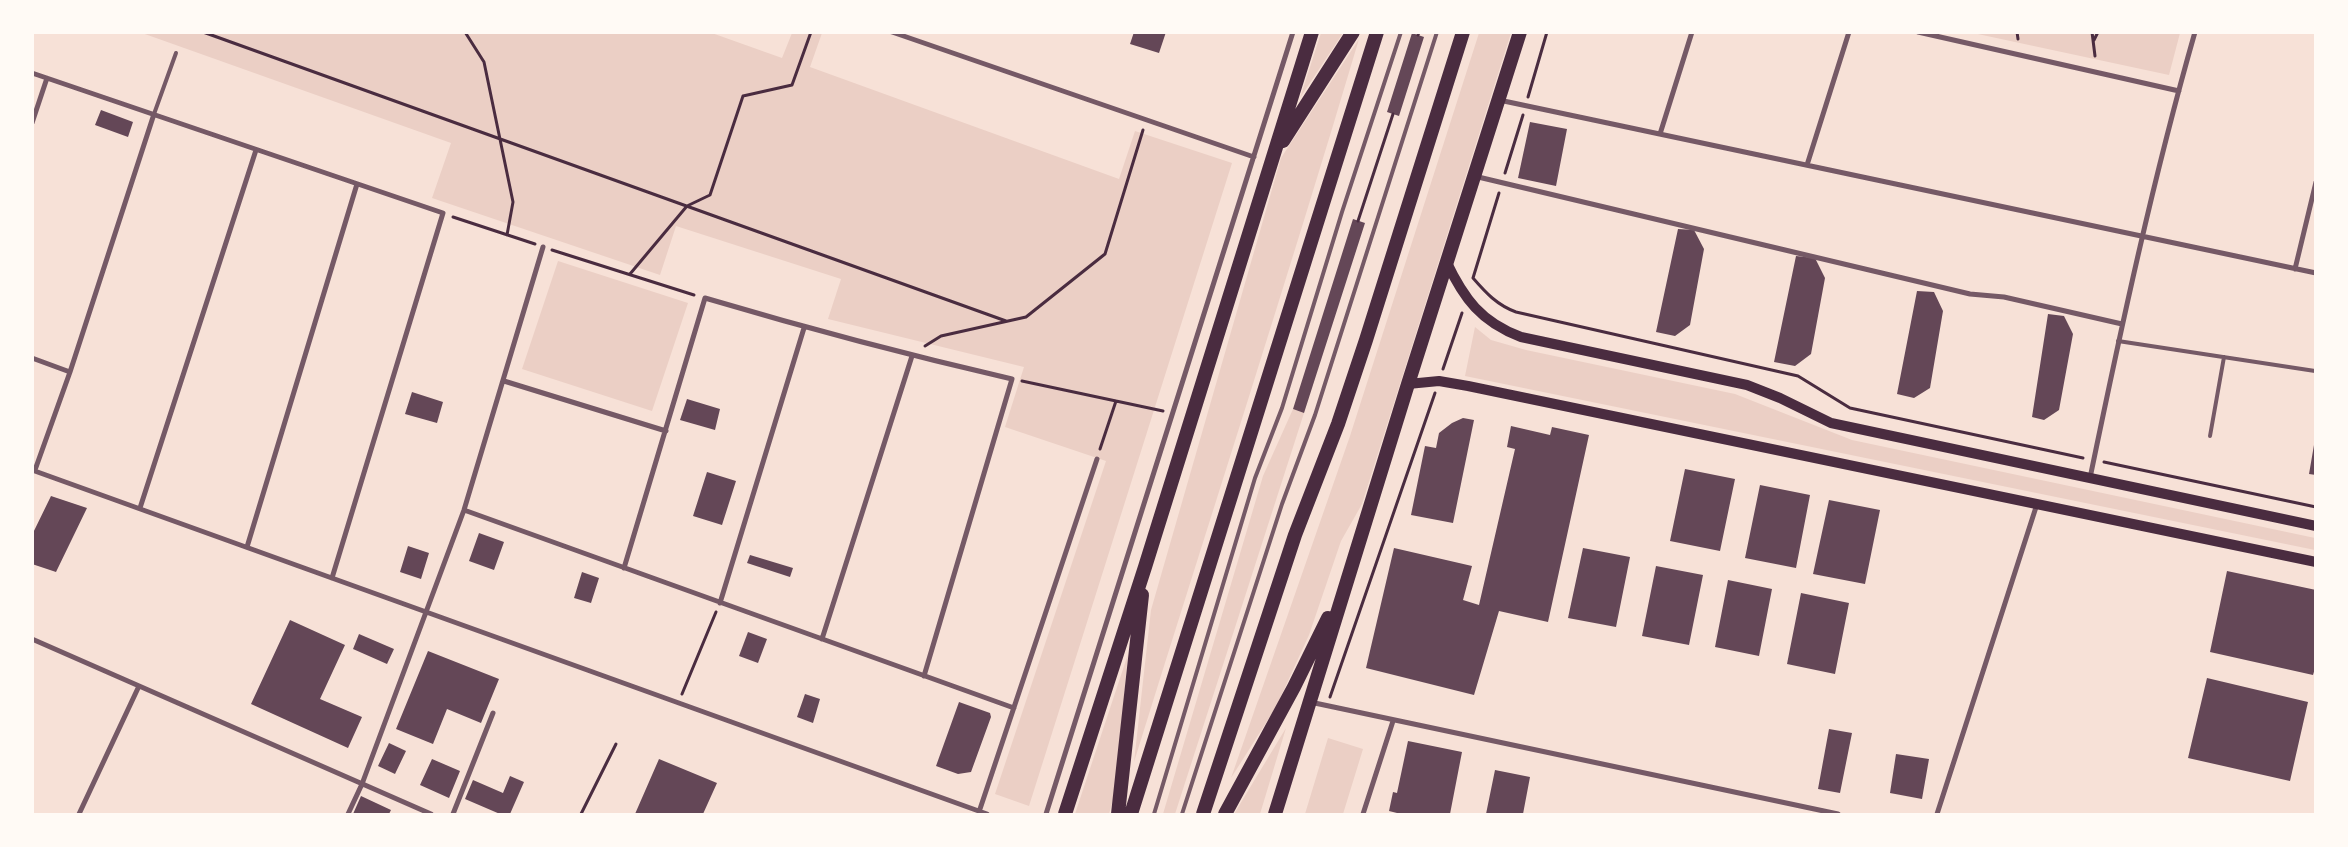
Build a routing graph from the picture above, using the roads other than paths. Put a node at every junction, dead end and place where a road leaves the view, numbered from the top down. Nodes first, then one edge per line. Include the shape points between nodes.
1 (892, 32) edge
2 (1293, 32) edge
3 (1312, 32) edge
4 (1353, 32) edge
5 (1377, 32) edge
6 (1401, 32) edge
7 (1437, 32) edge
8 (1462, 32) edge
9 (1520, 32) edge
10 (1692, 32) edge
11 (1849, 32) edge
12 (1918, 32) edge
13 (2195, 32) edge
14 (176, 53) dead end
15 (32, 73) edge
16 (47, 78) junction
17 (2179, 91) junction
18 (1498, 100) junction
19 (154, 114) junction
20 (32, 123) edge
21 (1660, 134) junction
22 (256, 150) junction
23 (1254, 157) junction
24 (1807, 165) junction
25 (1268, 166) junction
26 (1474, 176) junction
27 (2316, 182) edge
28 (357, 184) junction
29 (2143, 236) junction
30 (543, 247) road end
31 (1446, 261) junction
32 (2295, 269) junction
33 (2316, 273) edge
34 (2122, 324) junction
35 (804, 328) junction
36 (2118, 341) junction
37 (912, 356) junction
38 (2224, 357) junction
39 (32, 358) edge
40 (2315, 371) edge
41 (70, 372) junction
42 (504, 381) junction
43 (1408, 384) junction
44 (666, 430) junction
45 (2210, 436) dead end
46 (1097, 459) road end
47 (34, 470) edge
48 (2090, 478) junction
49 (2037, 504) junction
50 (140, 508) junction
51 (464, 510) junction
52 (2316, 526) edge
53 (247, 547) junction
54 (2316, 562) edge
55 (1145, 567) junction
56 (624, 568) junction
57 (332, 578) junction
58 (1347, 578) junction
59 (720, 603) junction
60 (426, 612) junction
61 (32, 639) edge
62 (822, 639) junction
63 (924, 676) junction
64 (139, 686) junction
65 (1310, 702) junction
66 (1014, 708) junction
67 (493, 712) dead end
68 (1393, 721) junction
69 (362, 784) junction
70 (979, 812) junction
71 (79, 814) edge
72 (348, 814) edge
73 (431, 814) edge
74 (453, 814) edge
75 (987, 814) edge
76 (1046, 814) edge
77 (1064, 814) edge
78 (1118, 814) edge
79 (1131, 814) edge
80 (1154, 814) edge
81 (1182, 814) edge
82 (1203, 814) edge
83 (1225, 814) edge
84 (1275, 814) edge
85 (1363, 814) edge
86 (1838, 814) edge
87 (1937, 814) edge

1 - 23 street
2 - 23 street
3 - 25 highway
4 - 25 highway
5 - 79 highway
6 - 80 lane via 1282,408 1255,478
7 - 81 lane via 1315,415 1282,504
8 - 82 highway via 1361,355 1292,544
9 - 18 highway
10 - 21 street
11 - 24 street
12 - 17 street
13 - 17 street
14 - 19 lane
15 - 16 street
16 - 19 street
16 - 20 street
17 - 29 street
18 - 21 street
18 - 26 highway
19 - 22 street
19 - 41 street
21 - 24 street
22 - 28 street
22 - 50 street
23 - 76 street
24 - 29 street
25 - 55 highway
26 - 31 highway
26 - 34 street via 1970,294 2004,297
27 - 32 street
28 - 53 street
28 - 57 street via 443,213
29 - 32 street
29 - 34 street
30 - 42 street
31 - 43 highway
31 - 48 main road via 1466,298 1494,324 1521,337 1746,385 1831,423
32 - 33 street
34 - 36 street
35 - 37 street
35 - 44 street via 705,298
35 - 59 street
36 - 38 lane
36 - 48 street
37 - 62 street
37 - 63 street via 1012,379
38 - 40 lane
38 - 45 lane
39 - 41 street
41 - 47 street
42 - 44 street
42 - 51 street
43 - 49 main road via 1439,381
43 - 58 highway
44 - 56 street
46 - 66 street
47 - 50 street
48 - 52 main road
49 - 54 main road
49 - 87 street
50 - 53 street
51 - 56 street
51 - 60 street
53 - 57 street
55 - 77 highway
55 - 78 highway
56 - 59 street
57 - 60 street
58 - 65 highway
58 - 83 highway via 1294,687
59 - 62 street
60 - 69 street
60 - 70 street
61 - 64 street
62 - 63 street
63 - 66 street
64 - 69 street
64 - 71 street
65 - 68 street
65 - 84 highway
66 - 70 street
67 - 74 street
68 - 85 street
68 - 86 street
69 - 72 street
69 - 73 street
70 - 75 street

